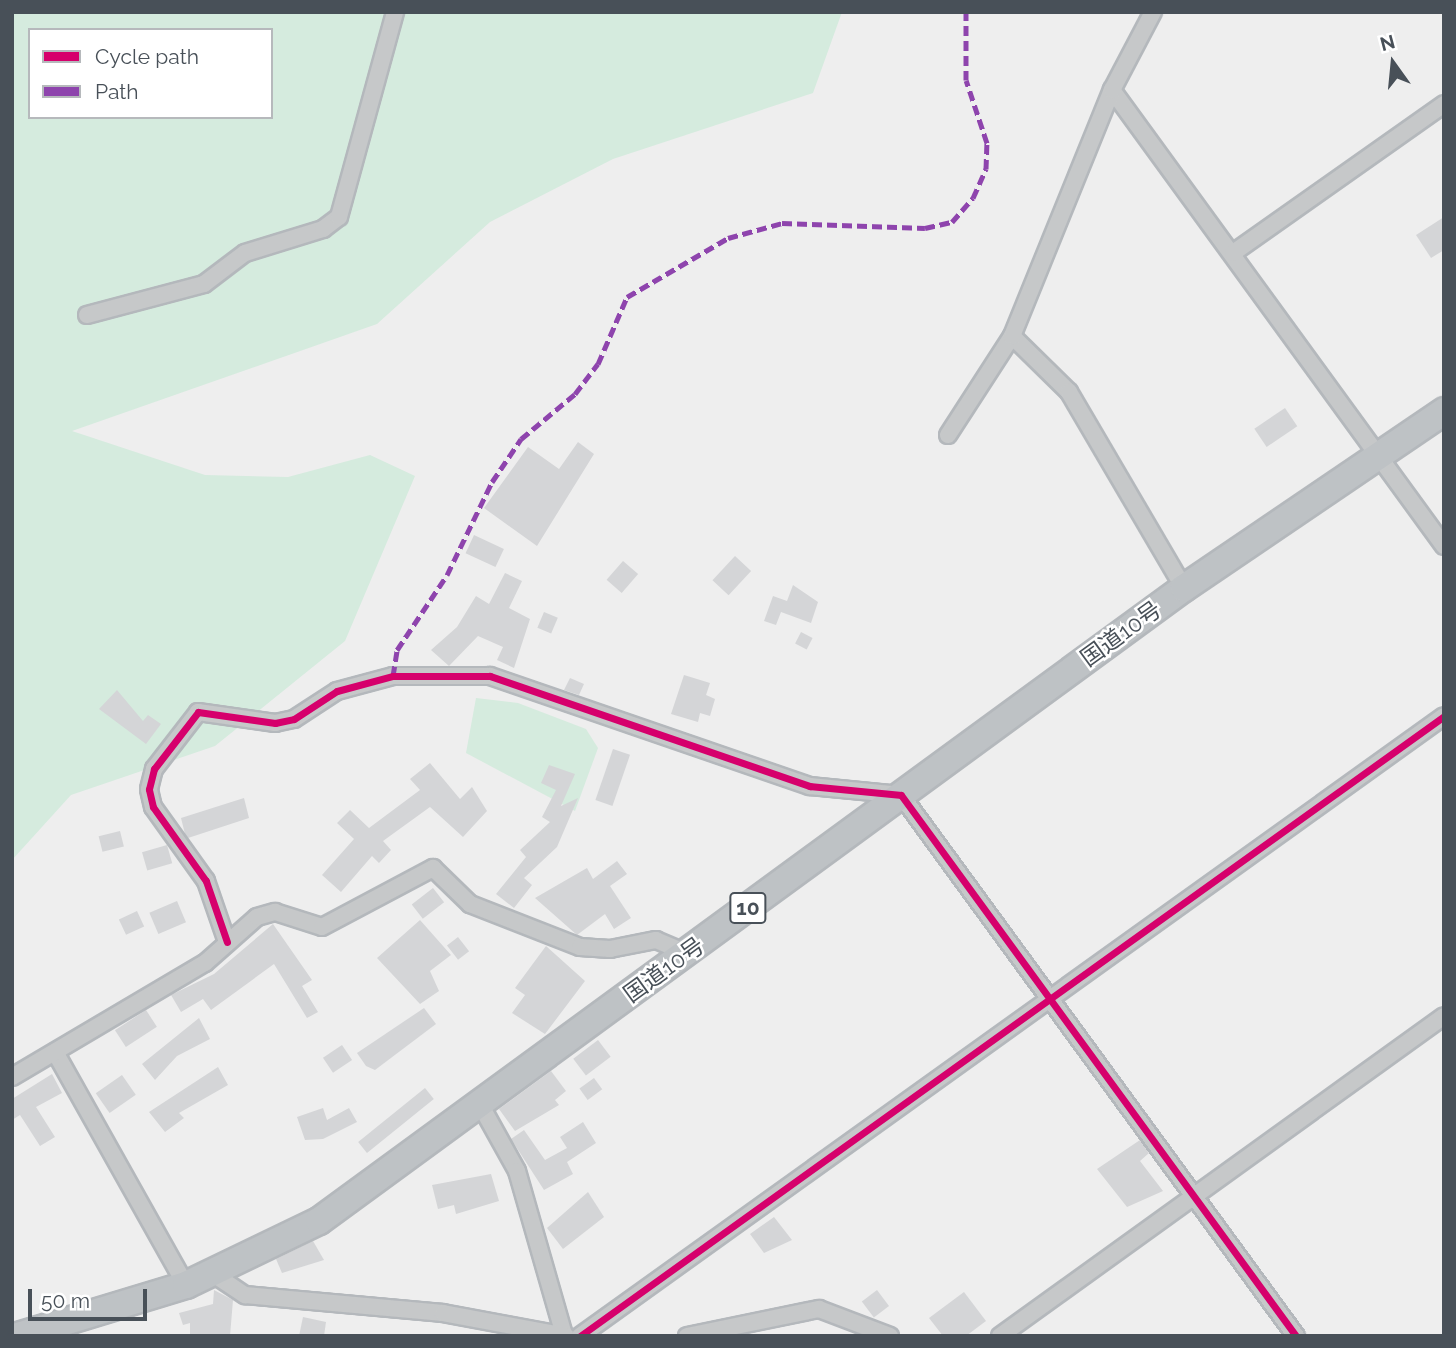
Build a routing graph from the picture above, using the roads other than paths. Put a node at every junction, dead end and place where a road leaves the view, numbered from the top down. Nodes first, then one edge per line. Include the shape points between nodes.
1 (395, 12) edge
2 (1153, 12) edge
3 (1112, 90) junction
4 (1444, 104) edge
5 (1233, 253) junction
6 (88, 315) dead end
7 (1012, 336) junction
8 (1444, 411) edge
9 (948, 435) dead end
10 (1378, 453) junction
11 (1444, 546) edge
12 (1184, 588) junction
13 (1444, 716) edge
14 (901, 795) junction
15 (227, 942) junction
16 (687, 953) junction
17 (1052, 997) junction
18 (1444, 1016) edge
19 (55, 1052) junction
20 (12, 1077) edge
21 (481, 1106) junction
22 (1195, 1193) junction
23 (212, 1273) junction
24 (186, 1284) junction
25 (27, 1334) edge
26 (570, 1335) edge
27 (687, 1336) edge
28 (890, 1336) edge
29 (1000, 1336) edge
30 (1296, 1336) edge

1 - 6 street via 339,217 323,229 245,253 204,284
2 - 3 street
3 - 5 street
3 - 7 street
4 - 5 street
5 - 10 street
7 - 9 street
7 - 12 street via 1069,392
8 - 10 highway, 国道10号 / 10
10 - 11 street
10 - 12 highway, 国道10号 / 10
12 - 14 highway, 国道10号 / 10
13 - 17 street
14 - 15 street via 810,786 491,676 393,676 337,691 294,719 275,723 198,712 155,769 149,789 153,807 206,881
14 - 16 highway, 国道10号 / 10
14 - 17 street
15 - 16 street via 257,917 275,912 321,927 334,924 433,868 470,904 580,947 610,949 656,940
15 - 19 street via 205,963
16 - 21 highway, 国道10号 / 10
17 - 22 street
17 - 26 street
18 - 22 street
19 - 20 street
19 - 24 street
21 - 23 highway, 国道10号 / 10 via 319,1221
21 - 26 street via 517,1171
22 - 29 street
22 - 30 street
23 - 24 highway, 国道10号 / 10
23 - 26 street via 245,1295 443,1313
24 - 25 highway, 国道10号 / 10
27 - 28 street via 819,1309

